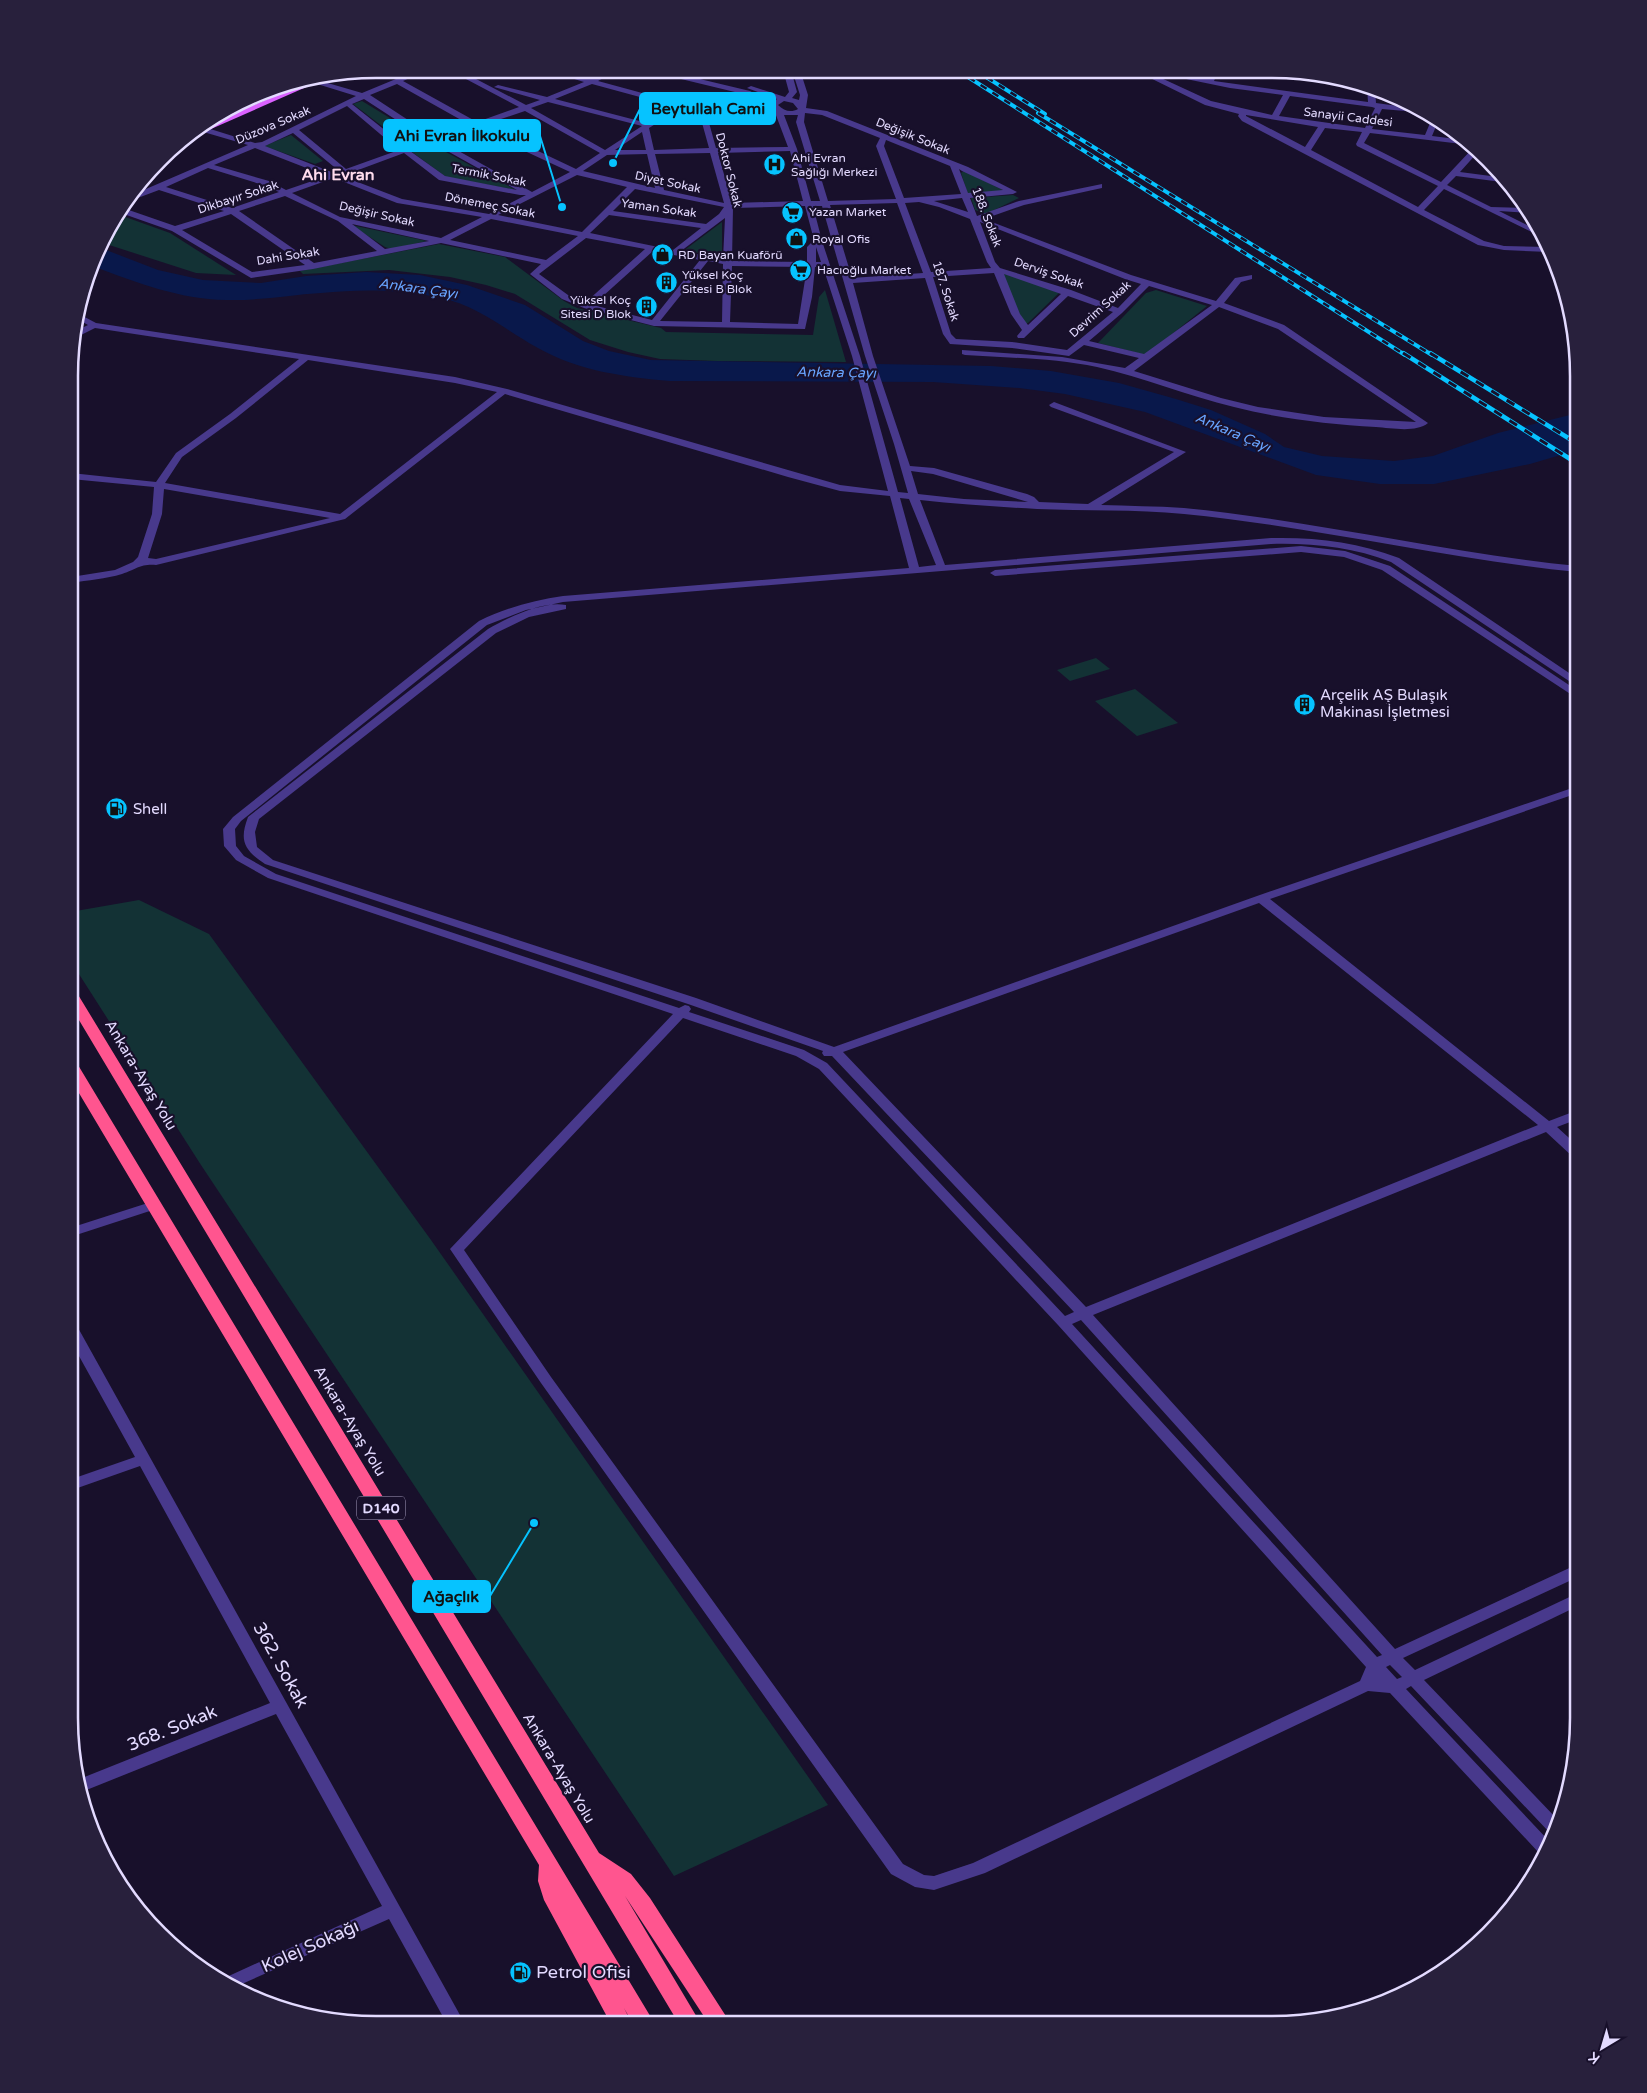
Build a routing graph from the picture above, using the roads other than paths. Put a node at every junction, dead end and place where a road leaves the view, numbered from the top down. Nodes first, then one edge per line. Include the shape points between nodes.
1 (404, 78) edge
2 (469, 78) edge
3 (579, 78) edge
4 (600, 78) edge
5 (687, 78) edge
6 (711, 78) edge
7 (789, 78) edge
8 (799, 78) edge
9 (1155, 78) edge
10 (1166, 78) edge
11 (1199, 78) edge
12 (1212, 78) edge
13 (1266, 78) edge
14 (397, 81) junction
15 (593, 82) junction
16 (1209, 82) junction
17 (321, 83) edge
18 (481, 84) junction
19 (1316, 84) edge
20 (300, 88) edge
21 (747, 93) junction
22 (1287, 94) junction
23 (1373, 95) edge
24 (362, 96) junction
25 (547, 99) junction
26 (786, 99) junction
27 (347, 103) junction
28 (1376, 105) junction
29 (678, 106) junction
30 (524, 107) junction
31 (776, 108) junction
32 (1227, 108) junction
33 (802, 109) junction
34 (1405, 109) edge
35 (702, 111) junction
36 (1243, 112) junction
37 (1274, 118) junction
38 (219, 122) edge
39 (476, 125) junction
40 (1323, 125) junction
41 (1433, 125) edge
42 (646, 126) junction
43 (207, 130) edge
44 (294, 130) junction
45 (1366, 130) junction
46 (884, 137) junction
47 (1428, 139) junction
48 (433, 140) junction
49 (1456, 142) edge
50 (255, 146) junction
51 (793, 149) junction
52 (404, 150) junction
53 (712, 151) junction
54 (650, 152) junction
55 (1306, 152) junction
56 (605, 153) junction
57 (1471, 155) edge
58 (953, 164) junction
59 (208, 166) junction
60 (345, 172) junction
61 (576, 172) junction
62 (1453, 174) junction
63 (336, 175) junction
64 (1495, 180) edge
65 (1442, 185) junction
66 (633, 186) junction
67 (1099, 186) dead end
68 (159, 187) junction
69 (660, 192) junction
70 (1013, 192) joint
71 (286, 193) junction
72 (532, 195) junction
73 (138, 196) edge
74 (965, 196) junction
75 (917, 199) junction
76 (900, 201) junction
77 (809, 203) junction
78 (824, 203) junction
79 (729, 206) junction
80 (1489, 208) junction
81 (1420, 210) junction
82 (1519, 210) edge
83 (233, 211) junction
84 (127, 212) edge
85 (606, 212) junction
86 (488, 216) junction
87 (338, 219) junction
88 (976, 219) junction
89 (708, 227) junction
90 (175, 229) junction
91 (1532, 230) edge
92 (584, 235) junction
93 (444, 240) junction
94 (818, 241) junction
95 (652, 248) junction
96 (1542, 250) edge
97 (676, 251) junction
98 (384, 252) junction
99 (705, 259) junction
100 (729, 262) junction
101 (548, 263) junction
102 (812, 265) junction
103 (827, 265) junction
104 (313, 266) junction
105 (999, 270) junction
106 (928, 276) junction
107 (1248, 277) dead end
108 (848, 281) junction
109 (1147, 283) junction
110 (1068, 292) junction
111 (1218, 304) junction
112 (587, 306) junction
113 (1119, 311) junction
114 (83, 319) edge
115 (654, 323) junction
116 (94, 325) junction
117 (726, 326) junction
118 (1027, 330) junction
119 (81, 332) edge
120 (1083, 342) junction
121 (1012, 345) junction
122 (965, 352) dead end
123 (1070, 353) joint
124 (307, 357) junction
125 (1145, 358) junction
126 (1126, 372) junction
127 (504, 391) junction
128 (1054, 405) dead end
129 (906, 468) junction
130 (78, 477) edge
131 (159, 485) junction
132 (893, 495) junction
133 (914, 498) junction
134 (1037, 506) junction
135 (1090, 507) junction
136 (342, 517) junction
137 (140, 561) junction
138 (1570, 568) edge
139 (942, 569) junction
140 (915, 571) junction
141 (78, 579) edge
142 (1570, 679) edge
143 (1570, 691) edge
144 (1570, 792) edge
145 (1261, 898) junction
146 (692, 1002) junction
147 (78, 1006) edge
148 (680, 1014) junction
149 (832, 1050) junction
150 (817, 1061) junction
151 (78, 1078) edge
152 (1570, 1117) edge
153 (1547, 1126) junction
154 (1570, 1147) edge
155 (154, 1204) junction
156 (78, 1230) edge
157 (1084, 1314) junction
158 (1063, 1322) junction
159 (78, 1340) edge
160 (144, 1459) junction
161 (78, 1483) edge
162 (1570, 1574) edge
163 (1570, 1602) edge
164 (1393, 1657) junction
165 (1375, 1665) junction
166 (1413, 1679) junction
167 (1366, 1685) junction
168 (1395, 1687) junction
169 (280, 1706) junction
170 (85, 1784) edge
171 (1550, 1822) edge
172 (1541, 1844) edge
173 (591, 1857) junction
174 (549, 1864) junction
175 (393, 1909) junction
176 (234, 1980) edge
177 (452, 2016) edge
178 (618, 2016) edge
179 (640, 2016) edge
180 (686, 2016) edge
181 (716, 2016) edge

1 - 14 street, Düzova Sokak
2 - 18 street
3 - 15 street
4 - 15 street, Dikbayır Sokak
5 - 21 street
6 - 26 street
7 - 26 street via 793,92
8 - 33 street via 804,92
9 - 32 street, Sanayii Caddesi via 1208,103
10 - 32 street, Sanayii Caddesi
11 - 16 street
12 - 16 street
13 - 19 street
14 - 24 street, Düzova Sokak
14 - 39 street, Diyet Sokak
15 - 25 street, Dikbayır Sokak
15 - 29 street
16 - 22 street
17 - 24 street
18 - 25 street
18 - 30 street
19 - 22 street
19 - 28 street
20 - 38 main road
21 - 31 street
21 - 35 street
22 - 37 street
23 - 28 street
24 - 27 street, Düzova Sokak
24 - 48 street
25 - 30 street, Dikbayır Sokak
25 - 42 street
26 - 31 street via 776,102
26 - 33 street via 795,101
27 - 44 street, Düzova Sokak
27 - 52 street, Termik Sokak
28 - 34 street
28 - 45 street
29 - 35 street
29 - 42 street
30 - 39 street, Dikbayır Sokak
30 - 56 street
31 - 33 street via 790,113
31 - 51 street
32 - 36 street, Sanayii Caddesi
33 - 46 street, Değişik Sokak via 824,113
33 - 78 street via 800,122
35 - 53 street, Doktor Sokak
36 - 37 street, Sanayii Caddesi
36 - 55 street via 1245,119
37 - 40 street, Sanayii Caddesi
39 - 48 street, Dikbayır Sokak
39 - 61 street, Diyet Sokak
40 - 45 street, Sanayii Caddesi
40 - 55 street
41 - 47 street
42 - 54 street
42 - 56 street
43 - 50 street, Dönemeç Sokak
44 - 50 street, Düzova Sokak
44 - 60 street
45 - 47 street, Sanayii Caddesi
45 - 65 street via 1360,144
46 - 58 street, Değişik Sokak
46 - 76 street, 187. Sokak via 880,146
47 - 49 street, Sanayii Caddesi
48 - 52 street, Dikbayır Sokak
48 - 72 street
50 - 59 street, Düzova Sokak
50 - 63 street, Dönemeç Sokak
51 - 53 street
51 - 77 street
52 - 60 street, Dikbayır Sokak
52 - 72 street, Termik Sokak via 442,178
53 - 54 street
53 - 79 street, Doktor Sokak
54 - 56 street
54 - 69 street
55 - 81 street
56 - 61 street
57 - 62 street
58 - 70 street, Değişik Sokak
58 - 74 street, 188. Sokak
59 - 68 street, Düzova Sokak
59 - 71 street, Değişir Sokak via 266,183
60 - 63 street, Dikbayır Sokak
61 - 66 street, Diyet Sokak
61 - 72 street
62 - 64 street
62 - 65 street
63 - 71 street, Dikbayır Sokak
63 - 86 street, Dönemeç Sokak via 400,201
65 - 80 street
65 - 81 street
66 - 69 street, Diyet Sokak
66 - 85 street
67 - 88 street via 1022,203
68 - 73 street, Düzova Sokak
68 - 83 street
69 - 79 street, Diyet Sokak
70 - 74 street, Diyet Sokak
71 - 83 street, Dikbayır Sokak
71 - 87 street, Değişir Sokak
72 - 86 street
74 - 75 street, Diyet Sokak
74 - 88 street, 188. Sokak
75 - 76 street, Diyet Sokak
75 - 88 street
76 - 78 street, Diyet Sokak
76 - 106 street, 187. Sokak
77 - 78 street, Diyet Sokak
77 - 79 street, Diyet Sokak
77 - 94 street
78 - 108 street
79 - 89 street
79 - 100 street, Doktor Sokak
80 - 82 street
80 - 91 street
81 - 96 street via 1487,244
83 - 90 street, Dikbayır Sokak
83 - 104 street
84 - 90 street, Dahi Sokak
85 - 89 street, Yaman Sokak
85 - 92 street
86 - 92 street, Dönemeç Sokak
86 - 93 street
87 - 93 street, Değişir Sokak
87 - 98 street
88 - 105 street, 188. Sokak via 991,262
88 - 109 street
89 - 97 street
90 - 104 street, Dahi Sokak via 251,275
92 - 95 street, Dönemeç Sokak
92 - 101 street
93 - 98 street, Dahi Sokak
93 - 101 street, Değişir Sokak
94 - 102 street via 811,246
94 - 103 street
95 - 97 street, Dönemeç Sokak
95 - 112 street
97 - 99 street, Dönemeç Sokak
98 - 104 street, Dahi Sokak
99 - 100 street, Dönemeç Sokak
99 - 115 street
100 - 102 street, Dönemeç Sokak
100 - 117 street, Doktor Sokak
101 - 112 street via 534,274 565,297
102 - 103 street, Dönemeç Sokak
102 - 117 street via 802,327
103 - 132 street via 856,356
105 - 106 street, Derviş Sokak
105 - 110 street, Derviş Sokak
105 - 118 street, 188. Sokak via 1020,323
106 - 108 street, Derviş Sokak
106 - 121 street, 187. Sokak via 947,334 953,342
107 - 111 street via 1238,280
108 - 129 street
109 - 111 street
109 - 113 street, Devrim Sokak
110 - 113 street, Derviş Sokak
110 - 118 street
111 - 125 street
111 - 126 street via 1281,327 1423,423 1414,426 1352,423 1284,415
112 - 115 street
113 - 120 street, Devrim Sokak
114 - 116 street
115 - 117 street
116 - 119 street
116 - 124 street
118 - 121 street
120 - 123 street, Devrim Sokak
120 - 125 street
121 - 123 street, 187. Sokak
122 - 126 street via 1093,364
124 - 127 street via 456,380
124 - 131 street via 179,455
125 - 126 street
127 - 132 street via 791,475 840,488
127 - 136 street
128 - 135 street via 1181,452
129 - 133 street
129 - 134 street via 934,471 1015,494 1031,499
130 - 131 street
131 - 136 street
131 - 137 street via 157,514
132 - 133 street
132 - 140 street
133 - 134 street
133 - 139 street
134 - 135 street
135 - 138 street via 1183,512 1307,527 1526,564
136 - 137 street via 156,562
137 - 141 street via 120,571
139 - 140 street
139 - 142 street via 1270,541 1327,541 1394,560
140 - 148 street via 563,599 507,611 483,623 237,819 229,829 230,846 240,858 272,876
143 - 146 street via 1386,568 1358,556 1331,550 1301,549 556,608 508,621 492,631 254,817 248,832 249,845 269,862
144 - 145 street
145 - 149 street
145 - 153 street
146 - 148 street
146 - 149 street
147 - 173 highway, Ankara-Ayaş Yolu / D140
148 - 150 street
148 - 167 street via 457,1250 546,1380 897,1869 921,1882 934,1883 979,1868
149 - 150 street
149 - 157 street
150 - 158 street
151 - 155 highway, D140
152 - 153 street
153 - 154 street
153 - 157 street
155 - 156 street
155 - 174 highway, D140
157 - 158 street
157 - 164 street
158 - 165 street
159 - 160 street, 362. Sokak
160 - 161 street
160 - 169 street, 362. Sokak
162 - 164 street
163 - 166 street
164 - 165 street
164 - 166 street
165 - 167 street
165 - 168 street
166 - 168 street
166 - 171 street
167 - 168 street
168 - 172 street
169 - 170 street, 368. Sokak
169 - 175 street, 362. Sokak
173 - 180 highway, Ankara-Ayaş Yolu / D140
173 - 181 highway via 624,1880
174 - 178 highway via 548,1881 554,1900
174 - 179 highway, D140
175 - 176 street, Kolej Sokağı
175 - 177 street, 362. Sokak

